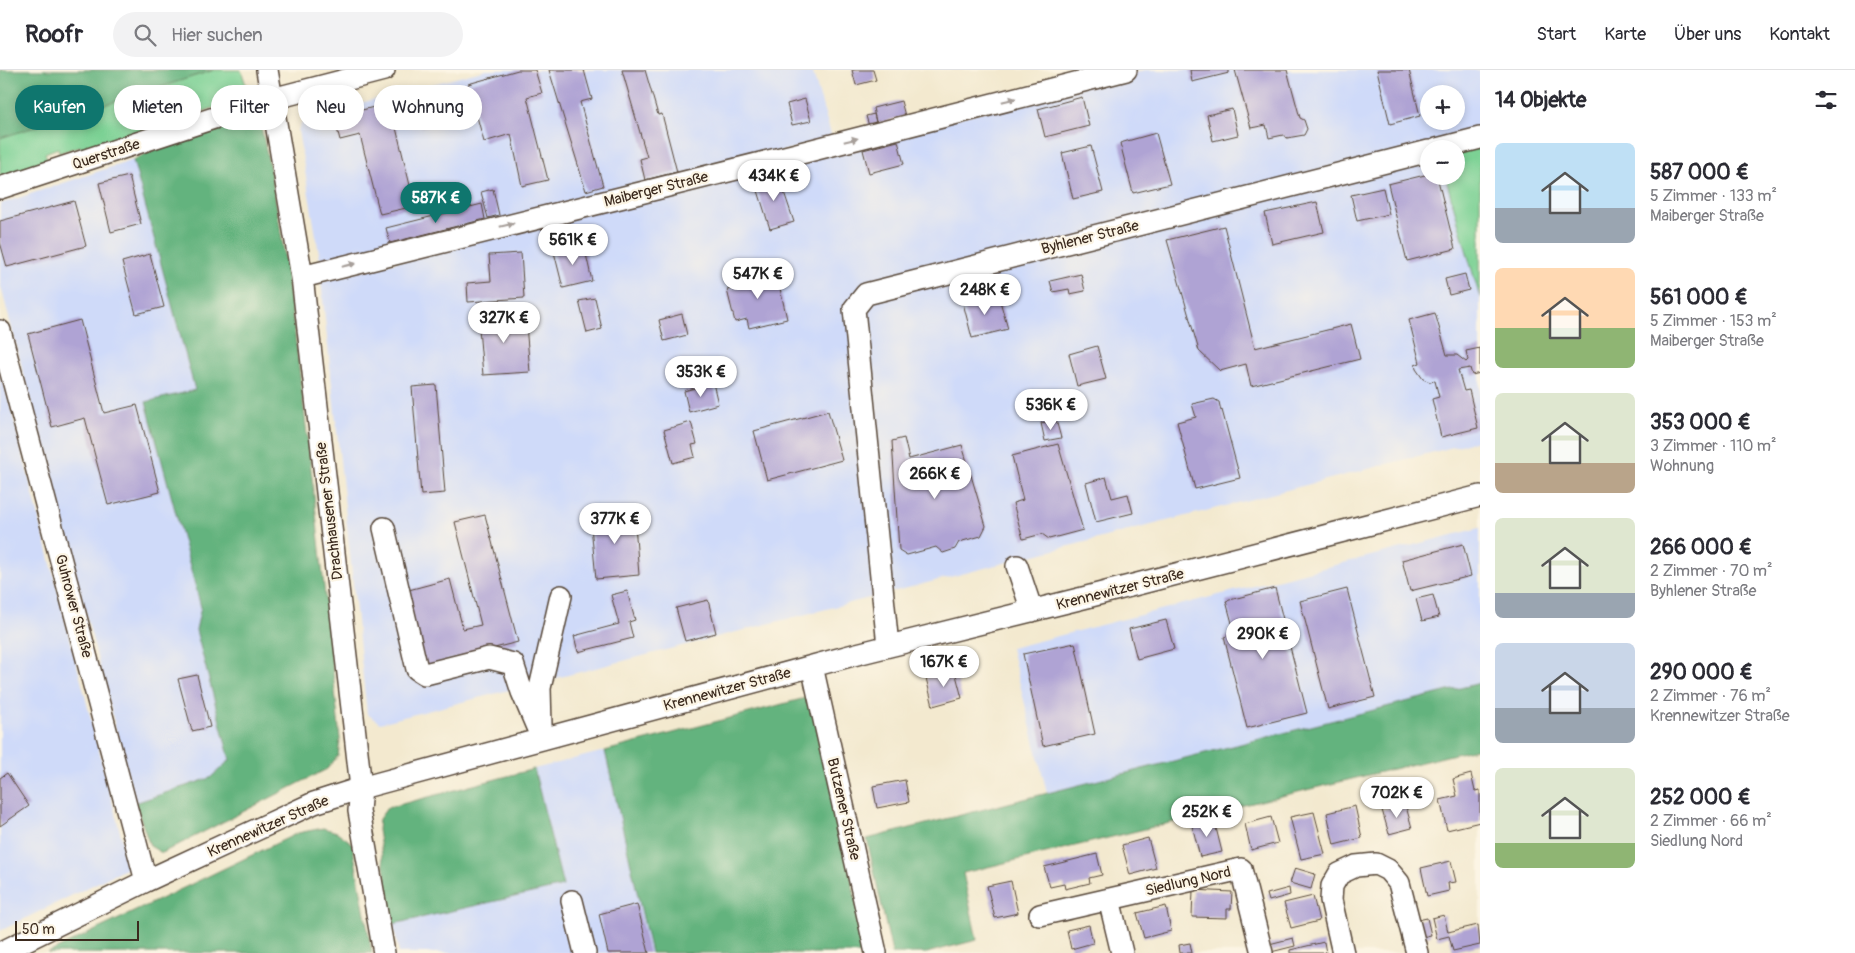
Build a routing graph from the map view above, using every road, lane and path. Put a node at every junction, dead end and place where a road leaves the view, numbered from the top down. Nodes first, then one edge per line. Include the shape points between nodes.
1 (267, 70) edge
2 (384, 70) edge
3 (1126, 70) edge
4 (270, 85) edge
5 (288, 95) edge
6 (211, 119) edge
7 (277, 130) edge
8 (1480, 138) edge
9 (1465, 142) edge
10 (1420, 153) edge
11 (0, 188) edge
12 (302, 277) junction
13 (0, 331) edge
14 (1480, 496) edge
15 (384, 528) dead end
16 (1018, 566) dead end
17 (562, 596) dead end
18 (1032, 611) junction
19 (888, 646) junction
20 (812, 666) junction
21 (542, 739) junction
22 (361, 788) junction
23 (146, 881) junction
24 (1109, 900) junction
25 (572, 901) dead end
26 (1040, 915) dead end
27 (0, 953) edge
28 (384, 953) edge
29 (585, 953) edge
30 (876, 953) edge
31 (1122, 953) edge
32 (1262, 953) edge
33 (1343, 953) edge
34 (1418, 953) edge

1 - 4 street, Drachhausener Straße
2 - 5 street, Querstraße
12 -> 3 street, Maiberger Straße
6 - 11 street, Querstraße
7 - 12 street, Drachhausener Straße
8 - 9 street
10 - 19 street, Byhlener Straße via 866,294 854,309
12 - 22 street, Drachhausener Straße
13 - 23 street, Guhrower Straße
14 - 18 street, Krennewitzer Straße
15 - 21 street via 416,670 425,674 489,658 513,664
16 - 18 street
17 - 21 street via 540,688
18 - 19 street, Krennewitzer Straße
19 - 20 street, Krennewitzer Straße
20 - 21 street, Krennewitzer Straße
20 - 30 street, Butzener Straße
21 - 22 street, Krennewitzer Straße
22 - 23 street, Krennewitzer Straße via 314,803
22 - 28 street, Drachhausener Straße via 359,811
23 - 27 street, Krennewitzer Straße
24 - 26 street, Siedlung Nord
24 - 31 street
24 - 32 street, Siedlung Nord via 1241,869
25 - 29 street
33 - 34 street via 1331,900 1332,886 1339,874 1356,866 1376,864 1388,870 1400,883

